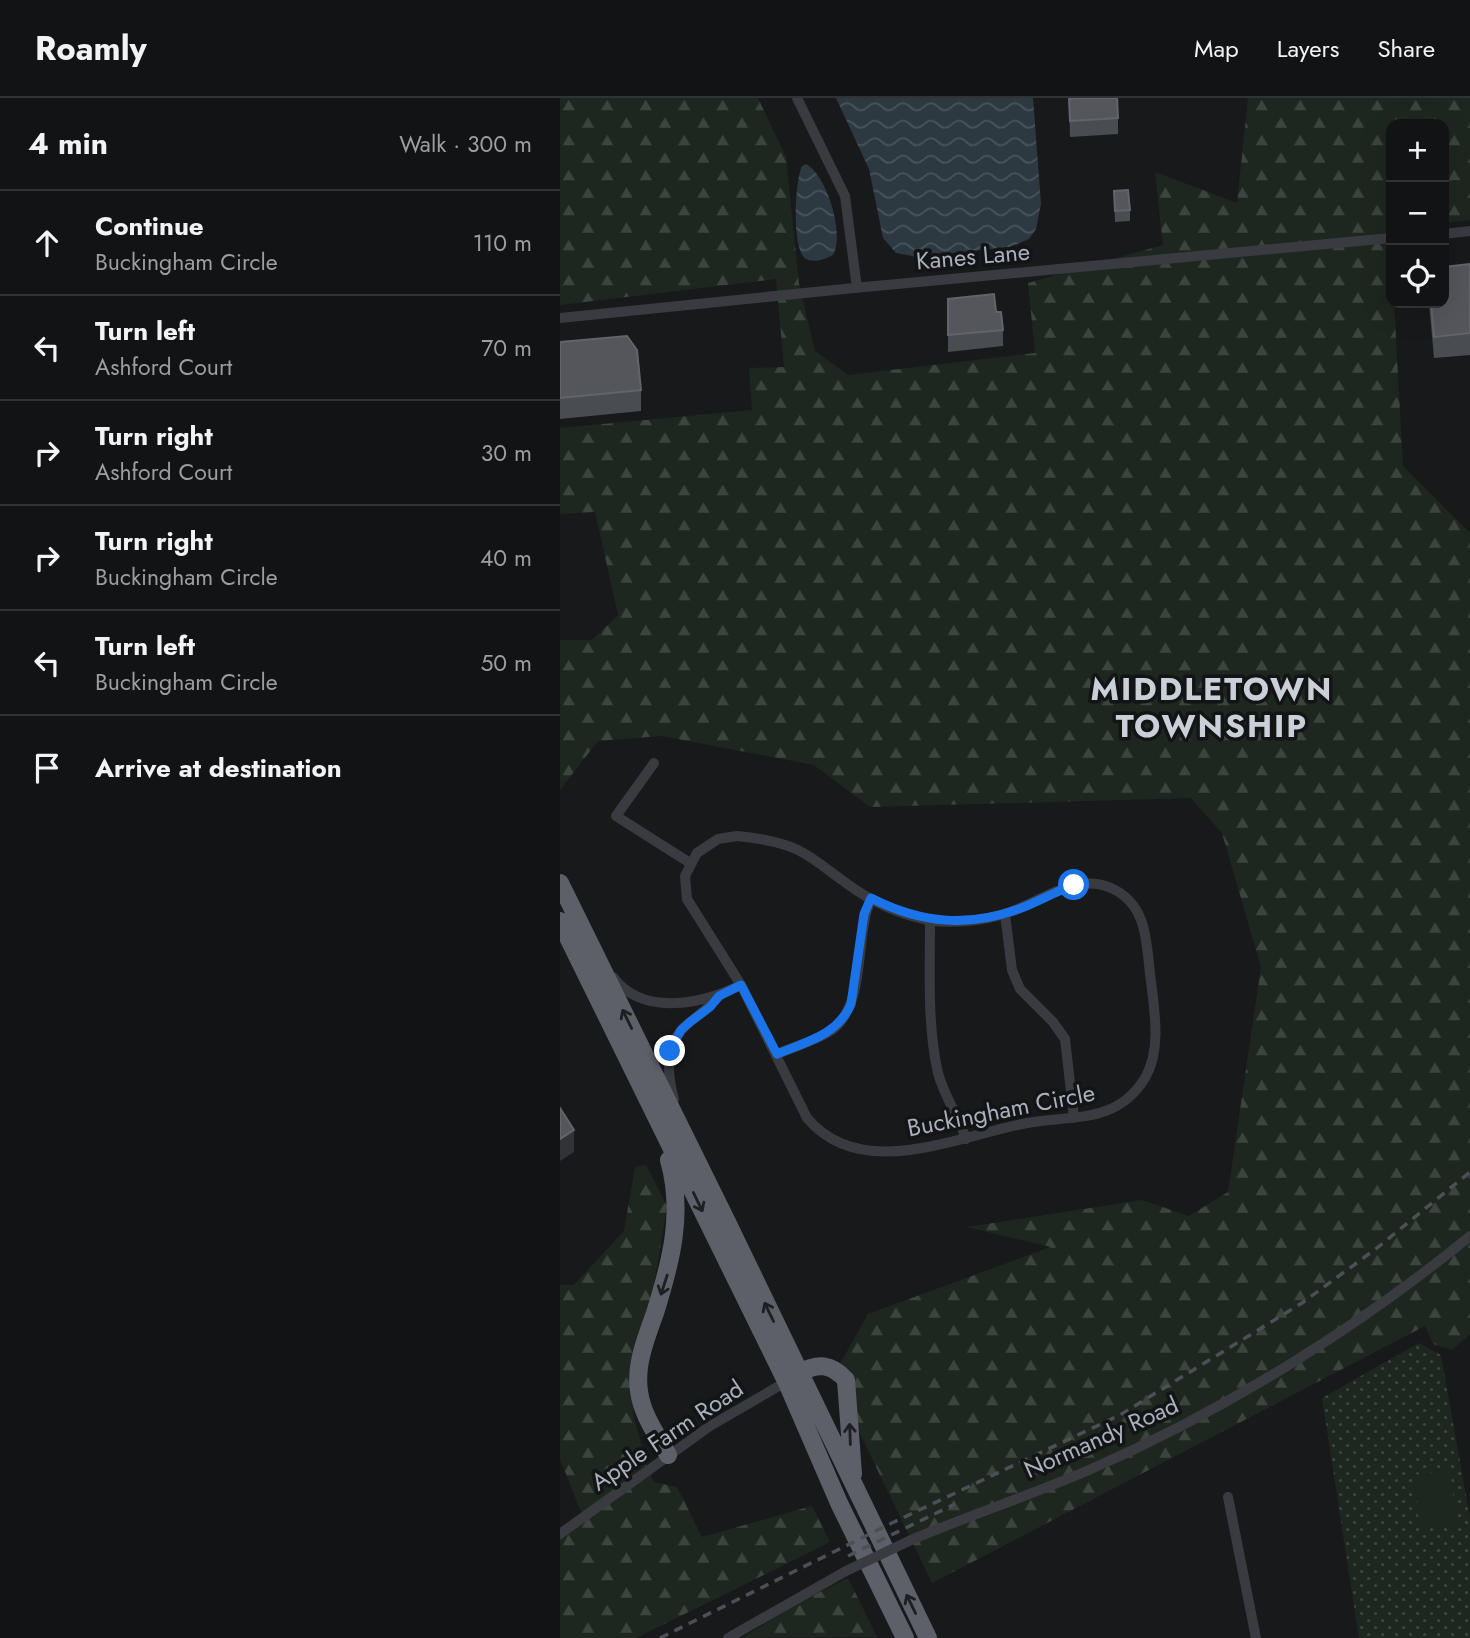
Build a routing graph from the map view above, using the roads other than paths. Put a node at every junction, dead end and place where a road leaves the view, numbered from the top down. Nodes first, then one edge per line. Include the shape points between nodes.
1 (797, 98) edge
2 (1470, 231) edge
3 (1449, 233) edge
4 (1386, 238) edge
5 (857, 288) junction
6 (560, 318) edge
7 (654, 763) dead end
8 (690, 863) junction
9 (560, 883) edge
10 (871, 898) junction
11 (1004, 914) junction
12 (930, 920) junction
13 (560, 921) edge
14 (593, 950) junction
15 (741, 985) junction
16 (719, 996) junction
17 (777, 1054) junction
18 (1074, 1118) junction
19 (659, 1122) junction
20 (966, 1139) junction
21 (687, 1142) junction
22 (1470, 1236) edge
23 (793, 1378) junction
24 (668, 1455) junction
25 (1228, 1497) dead end
26 (860, 1501) junction
27 (560, 1534) edge
28 (727, 1638) edge
29 (905, 1638) edge
30 (928, 1638) edge
31 (1256, 1638) edge

1 - 5 street via 845,196
2 - 3 street
4 - 5 street, Kanes Lane
5 - 6 street, Kanes Lane
7 - 8 street via 616,816
8 - 10 street, Buckingham Circle via 718,839 764,839 813,858
8 - 15 street, Buckingham Circle via 685,876 687,899
9 - 14 highway
10 - 12 street, Buckingham Circle via 895,911
10 - 17 street via 864,914 847,1014 828,1032
11 - 12 street, Buckingham Circle
11 - 18 street via 1015,979 1065,1039
11 - 18 street, Buckingham Circle via 1066,888 1098,884 1122,894 1143,922 1155,1037 1150,1068 1118,1107
12 - 20 street via 936,1060
13 - 19 highway
14 - 16 street via 620,986 644,1001 680,1003
21 -> 14 highway
15 - 16 street
15 - 17 street, Buckingham Circle
16 - 21 street via 681,1030 670,1051 669,1083
17 - 20 street, Buckingham Circle via 807,1118 845,1145 908,1150
18 - 20 street, Buckingham Circle via 1025,1123
19 -> 23 highway
19 -> 24 highway via 673,1173 677,1219 668,1272 638,1381 643,1406
23 -> 21 highway
22 - 28 street, Normandy Road, bridge via 1346,1328 1207,1411 1091,1469 911,1541
23 - 24 street, Apple Farm Road
23 - 26 highway
26 -> 23 highway via 850,1452 846,1380 821,1365
23 - 29 highway via 839,1503
24 - 27 street, Apple Farm Road
25 - 31 street
30 -> 26 highway

